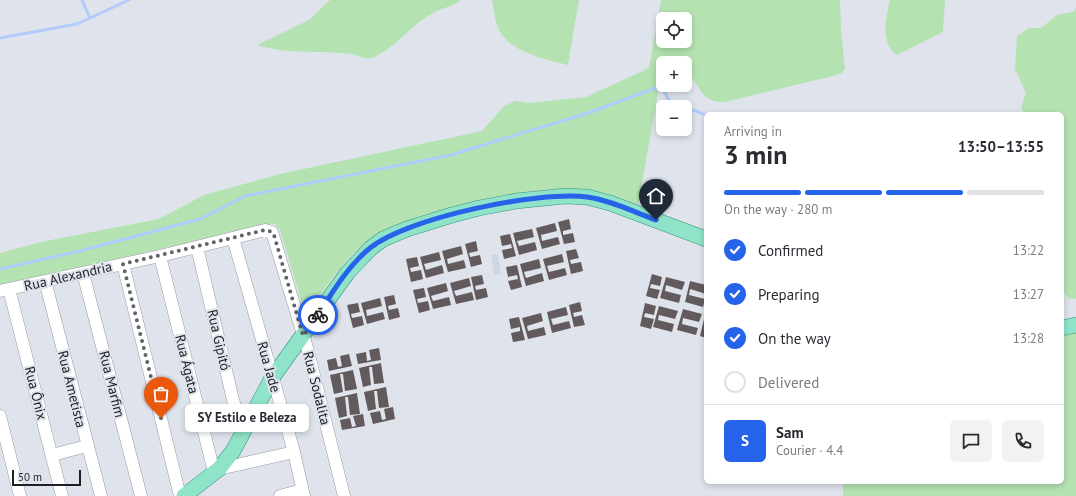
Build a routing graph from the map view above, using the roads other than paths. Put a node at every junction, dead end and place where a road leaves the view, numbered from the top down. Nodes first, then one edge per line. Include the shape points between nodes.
1 (274, 235) joint
2 (233, 238) junction
3 (704, 238) edge
4 (197, 247) junction
5 (160, 256) junction
6 (123, 264) junction
7 (83, 273) junction
8 (45, 281) junction
9 (4, 290) edge
10 (1076, 325) edge
11 (1064, 328) edge
12 (303, 336) junction
13 (272, 378) junction
14 (0, 416) edge
15 (243, 434) junction
16 (87, 446) junction
17 (294, 452) junction
18 (52, 455) junction
19 (216, 471) junction
20 (303, 493) edge
21 (20, 496) edge
22 (62, 496) edge
23 (101, 496) edge
24 (140, 496) edge
25 (180, 496) edge
26 (184, 496) edge
27 (280, 496) edge
28 (344, 496) edge

1 - 2 street, Rua Alexandria via 265,230
1 - 12 street, Rua Sodalita
2 - 4 street, Rua Alexandria
2 - 13 street, Rua Jade
3 - 12 main road via 587,197 565,196 523,200 479,208 407,229 383,239 348,272
4 - 5 street, Rua Alexandria
4 - 15 street, Rua Gipitó
5 - 6 street, Rua Alexandria
5 - 19 street, Rua Ágata
6 - 7 street, Rua Alexandria
6 - 25 street
7 - 8 street, Rua Alexandria
7 - 24 street, Rua Marfim
8 - 9 street, Rua Alexandria
8 - 16 street, Rua Ametista
9 - 18 street, Rua Ônix
10 - 11 main road
12 - 13 main road
12 - 28 street, Rua Sodalita
13 - 15 main road
13 - 17 street, Rua Jade
14 - 21 street
15 - 19 main road
16 - 18 street
16 - 23 street, Rua Ametista
17 - 19 street
17 - 20 street, Rua Jade
18 - 22 street, Rua Ônix
19 - 26 main road
20 - 27 street

